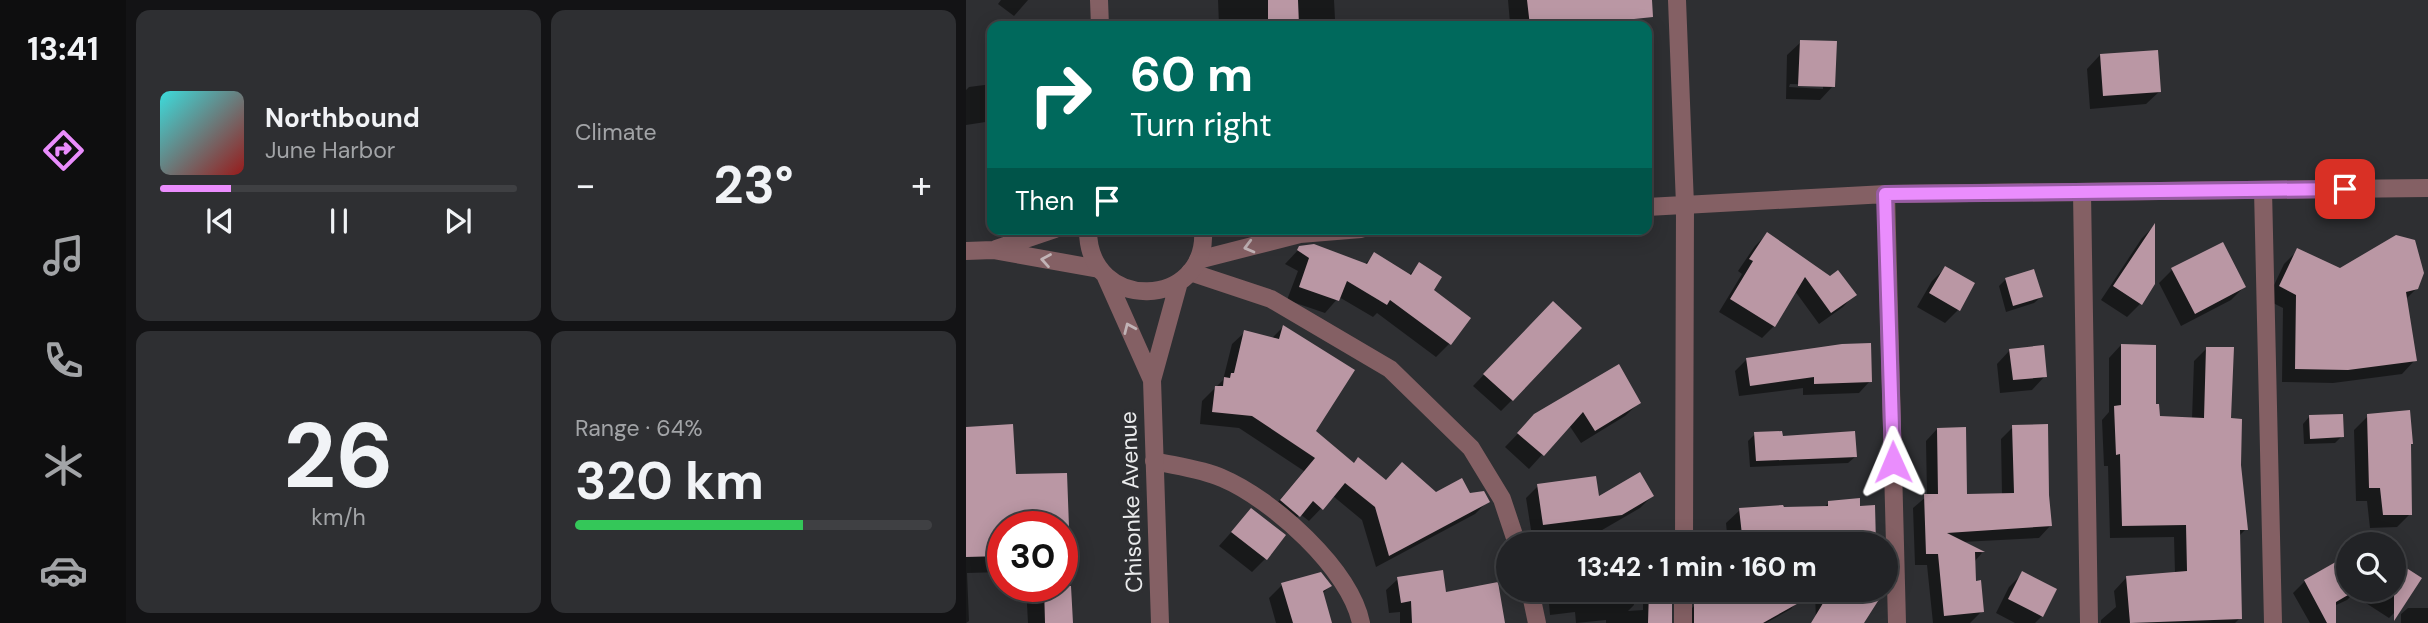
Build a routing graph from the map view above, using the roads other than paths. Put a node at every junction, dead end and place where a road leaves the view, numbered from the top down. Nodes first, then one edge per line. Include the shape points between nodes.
1 (1099, 0) edge
2 (1677, 0) edge
3 (1100, 21) edge
4 (2428, 188) edge
5 (2263, 190) junction
6 (2082, 192) junction
7 (1885, 194) junction
8 (1685, 205) junction
9 (1652, 208) edge
10 (1037, 235) edge
11 (1088, 235) edge
12 (1203, 235) edge
13 (1286, 235) edge
14 (993, 250) junction
15 (966, 251) edge
16 (1189, 272) junction
17 (1102, 273) junction
18 (1152, 380) junction
19 (1154, 461) junction
20 (1513, 532) edge
21 (1684, 532) edge
22 (1533, 602) edge
23 (1684, 602) edge
24 (1160, 623) edge
25 (1361, 623) edge
26 (1537, 623) edge
27 (1683, 623) edge
28 (1897, 623) edge
29 (2089, 623) edge
30 (2273, 623) edge

1 - 3 street
2 - 8 street
4 - 5 street
5 - 6 street
5 - 30 street
6 - 7 street
6 - 29 street
7 - 8 street
7 - 28 street
8 - 9 street
8 - 21 street
10 - 14 street
11 - 17 street
12 - 16 street via 1203,247
13 -> 16 street
14 - 15 street
17 -> 14 street
16 - 17 street via 1161,291 1142,293 1122,288
16 - 18 street
16 - 20 street via 1272,299 1390,369 1471,448 1502,499
18 -> 17 street
18 - 19 street, Chisonke Avenue
19 - 24 street, Chisonke Avenue
19 - 25 street via 1222,477 1267,503 1340,577
22 - 26 street
23 - 27 street

